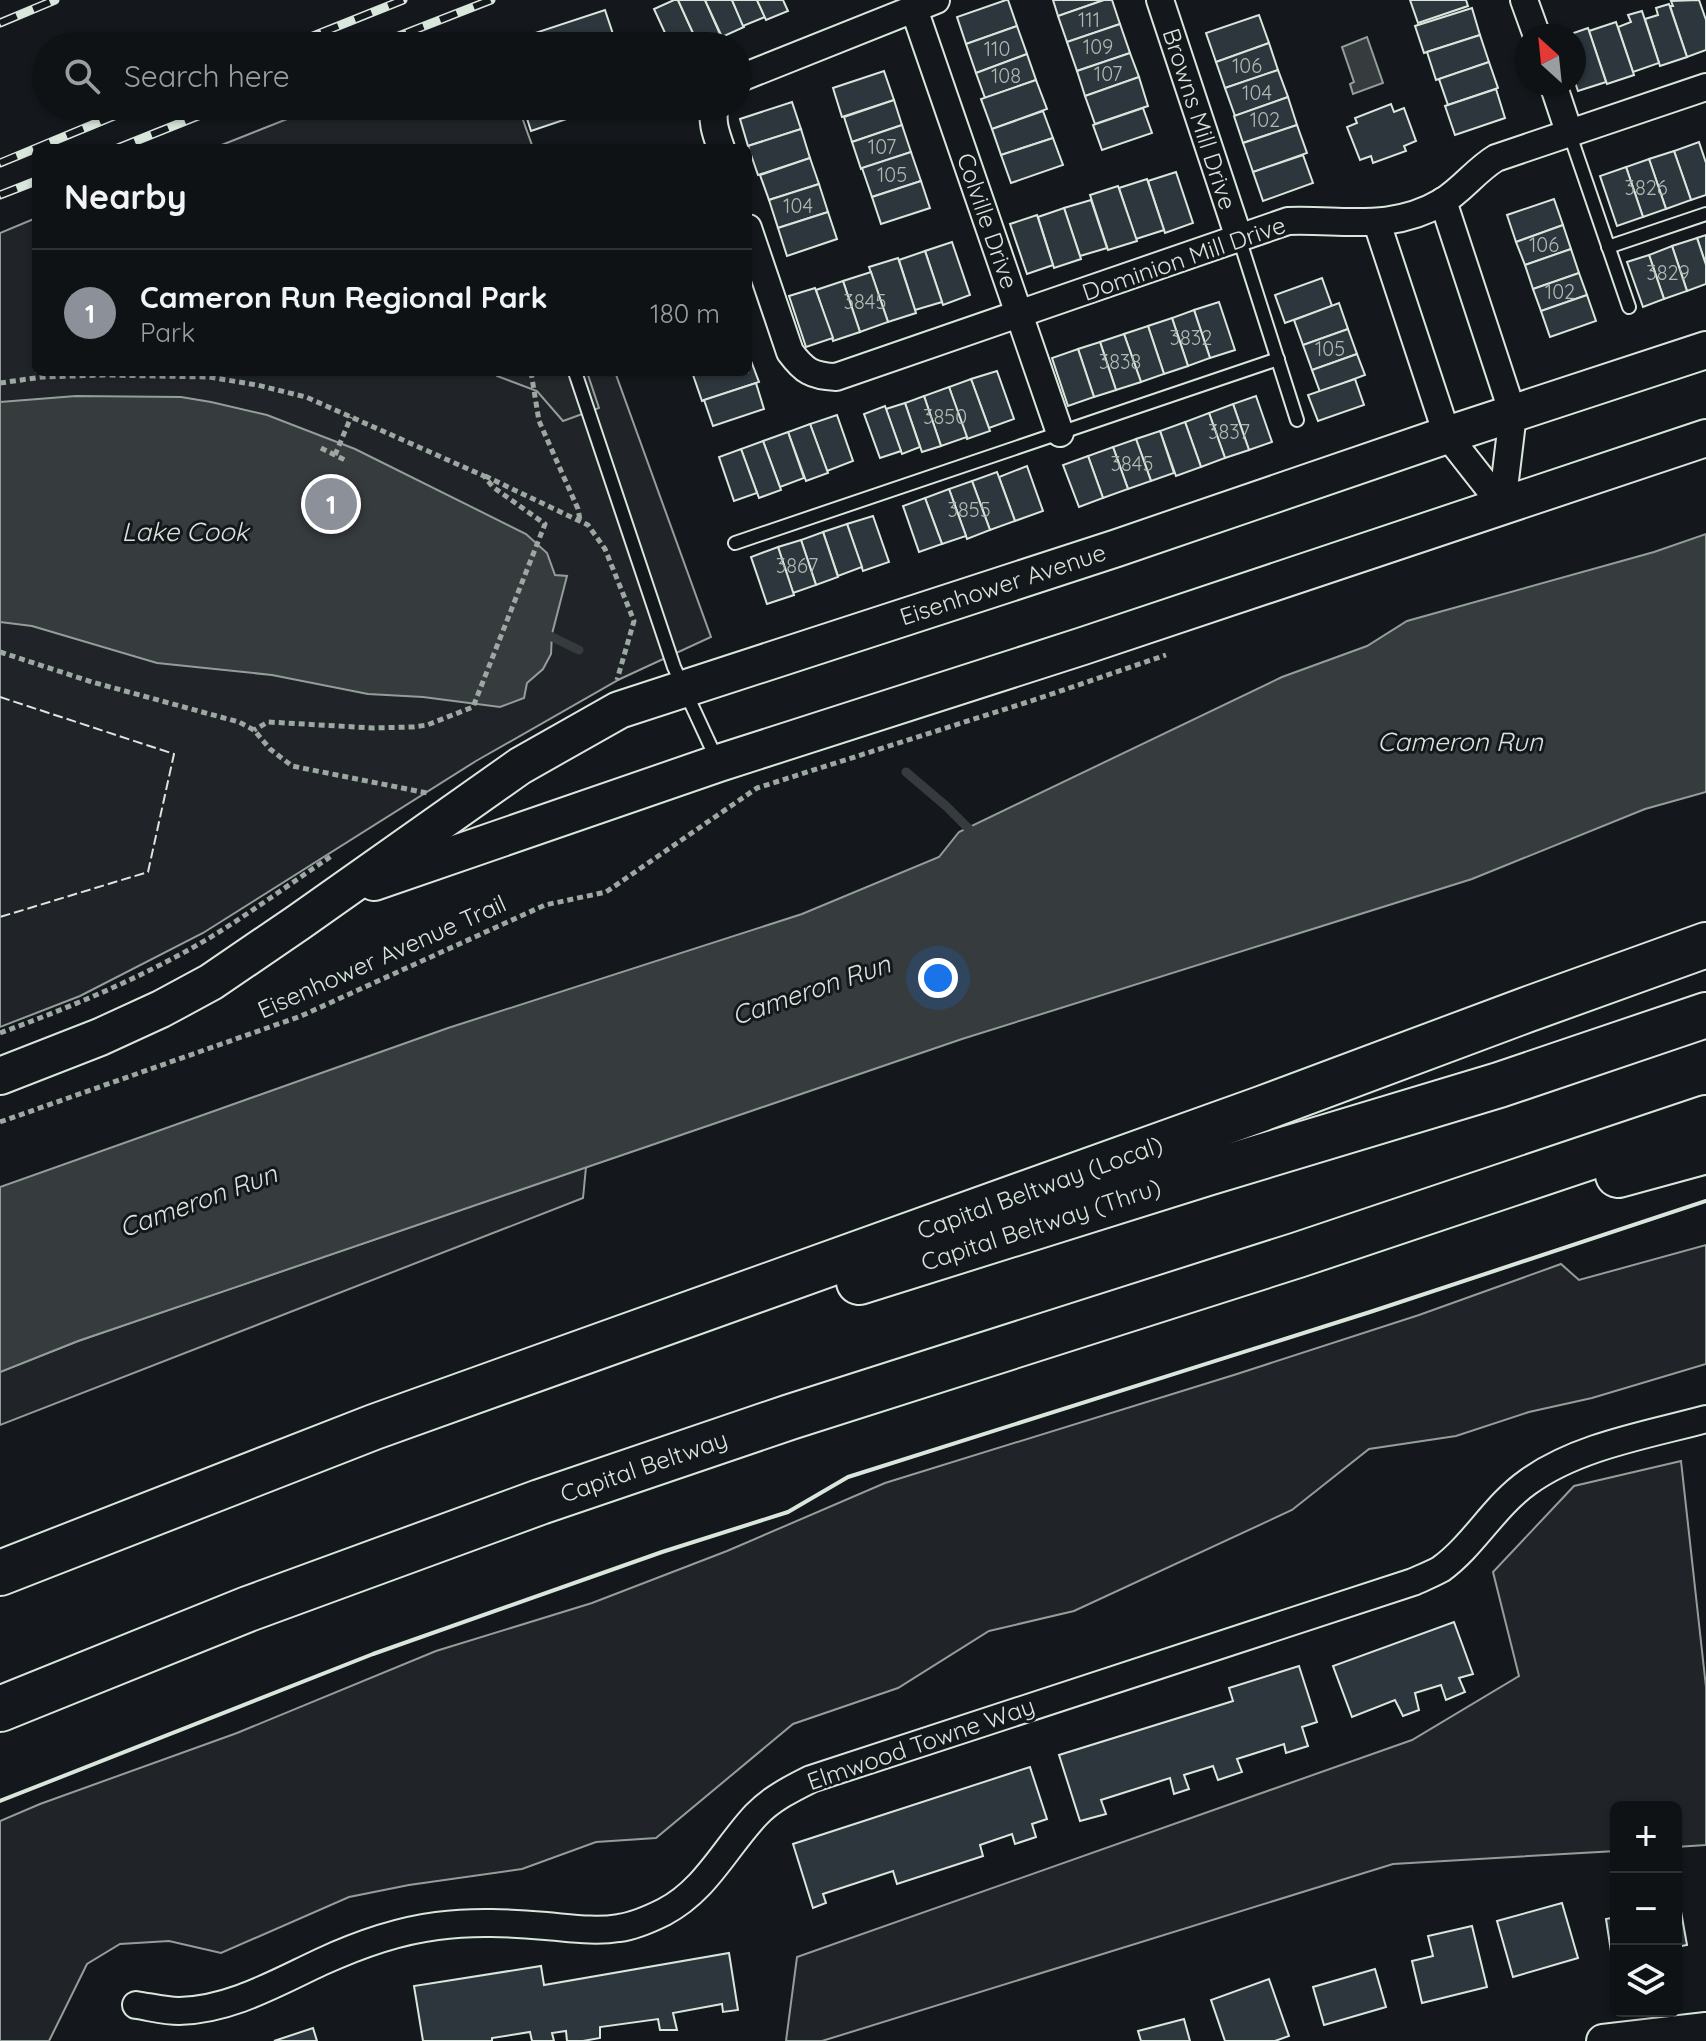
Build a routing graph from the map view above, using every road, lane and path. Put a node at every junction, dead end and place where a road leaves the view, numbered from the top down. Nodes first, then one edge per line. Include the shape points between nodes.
1 (1160, 0) edge
2 (1524, 0) edge
3 (925, 4) edge
4 (1533, 24) edge
5 (752, 73) edge
6 (1706, 87) edge
7 (1557, 96) edge
8 (714, 120) edge
9 (1569, 132) junction
10 (720, 144) edge
11 (1443, 201) junction
12 (1706, 214) edge
13 (1377, 223) junction
14 (1239, 238) junction
15 (752, 240) edge
16 (1608, 247) junction
17 (1629, 307) dead end
18 (1020, 315) junction
19 (1706, 350) edge
20 (1278, 359) junction
21 (532, 376) edge
22 (576, 376) edge
23 (0, 383) edge
24 (1513, 414) junction
25 (351, 417) junction
26 (1297, 420) dead end
27 (1060, 433) junction
28 (1447, 435) junction
29 (1706, 438) edge
30 (321, 448) dead end
31 (335, 455) junction
32 (347, 461) dead end
33 (484, 476) junction
34 (1502, 505) junction
35 (581, 521) junction
36 (735, 543) dead end
37 (0, 652) edge
38 (684, 688) junction
39 (615, 689) dead end
40 (254, 730) junction
41 (719, 763) junction
42 (757, 788) dead end
43 (428, 794) dead end
44 (338, 895) junction
45 (1706, 945) edge
46 (1706, 1015) edge
47 (0, 1076) edge
48 (1706, 1118) edge
49 (0, 1122) edge
50 (1706, 1151) edge
51 (1298, 1255) junction
52 (1706, 1419) edge
53 (374, 1427) junction
54 (0, 1573) edge
55 (0, 1709) edge
56 (136, 2005) dead end
57 (1706, 2029) edge
58 (1603, 2041) edge

1 - 14 street, Browns Mill Drive
2 - 4 street
3 - 5 street
3 - 18 street, Colville Drive
6 - 9 street, Dominion Mill Drive
7 - 9 street
8 - 10 street
9 - 11 street, Dominion Mill Drive via 1496,158
9 - 16 lane
11 - 13 street, Dominion Mill Drive
11 - 24 street
12 - 16 lane
13 - 14 street, Dominion Mill Drive via 1288,221
13 - 28 street
14 - 18 street, Dominion Mill Drive
14 - 20 lane
15 - 18 street, Dominion Mill Drive via 790,352 802,368 820,377 836,377
16 - 17 lane
18 - 27 street, Colville Drive
19 - 24 main road, Eisenhower Avenue
20 - 26 lane
20 - 27 lane
21 - 35 path via 539,421
22 - 38 lane
23 - 25 path via 42,377 209,377 306,397
24 - 28 main road, Eisenhower Avenue
24 - 34 street
25 - 31 path
25 - 33 path
27 - 36 lane
28 - 34 street
28 - 38 main road, Eisenhower Avenue
29 - 34 main road, Eisenhower Avenue
30 - 31 path
31 - 32 path
33 - 35 path
33 - 40 path via 545,524 473,707 427,725 373,728 268,722
34 - 41 main road, Eisenhower Avenue
35 - 39 path via 605,549 634,621
37 - 40 path
38 - 41 lane
38 - 44 main road, Eisenhower Avenue via 619,710 520,766
40 - 43 path via 292,766
41 - 44 main road, Eisenhower Avenue
42 - 49 path, Eisenhower Avenue Trail via 606,892 545,905 301,1016
44 - 47 main road, Eisenhower Avenue via 211,982 161,1009
45 - 53 highway, Capital Beltway (Local)
46 - 53 highway, Capital Beltway (Thru) via 1499,1085
48 - 51 highway
50 - 51 highway
51 - 55 highway, Capital Beltway via 540,1502 248,1609
52 - 56 street, Elmwood Towne Way via 1557,1464 1505,1500 1441,1569 1413,1582 811,1779 756,1815 689,1896 644,1921 594,1929 503,1923 434,1926 363,1944 263,1991 218,2005 178,2011
53 - 54 highway
57 - 58 street

